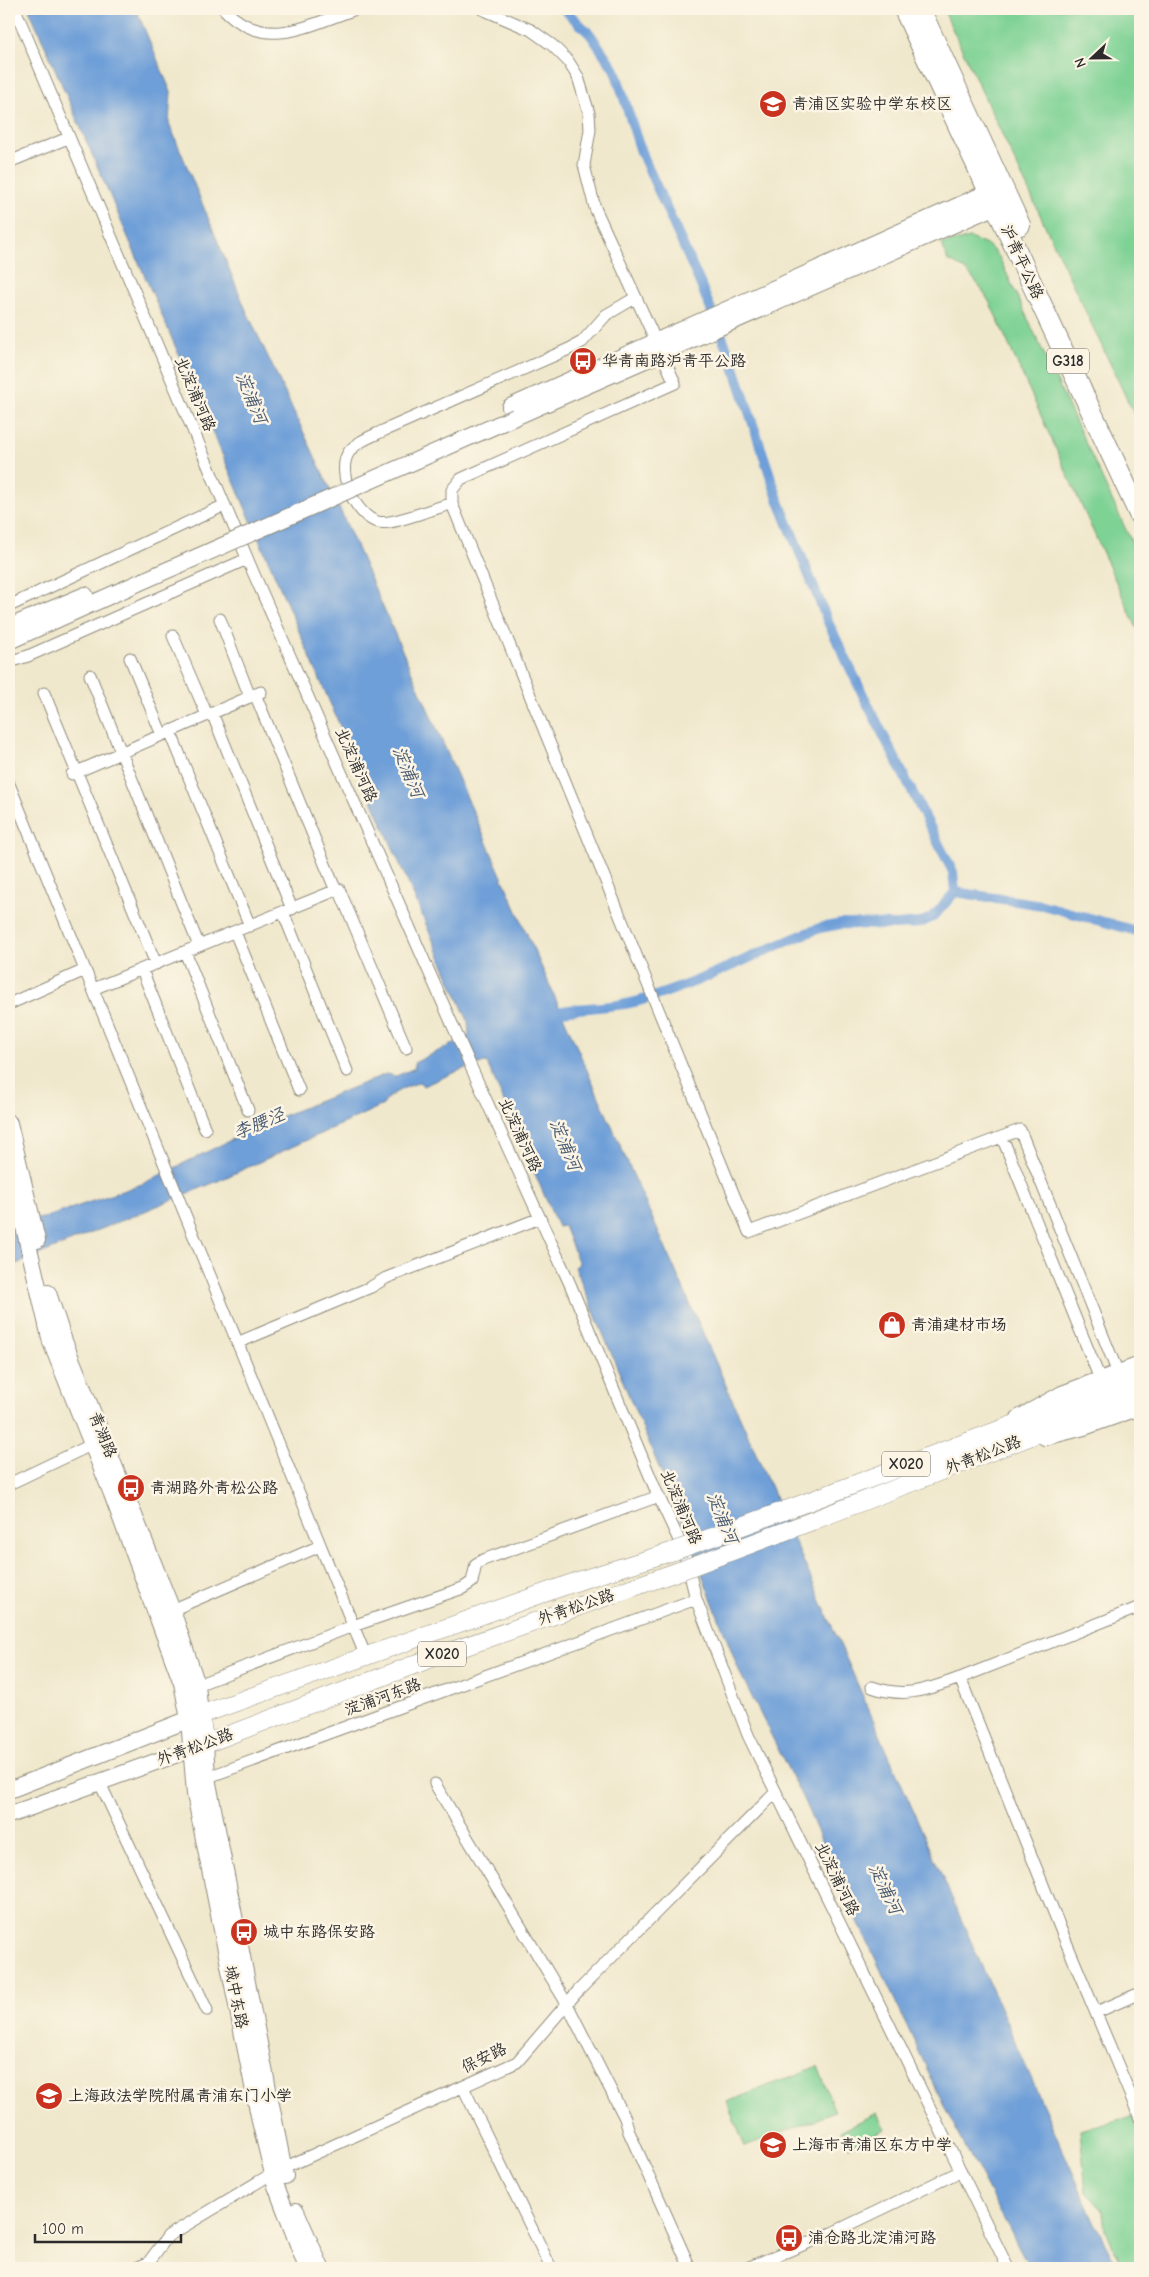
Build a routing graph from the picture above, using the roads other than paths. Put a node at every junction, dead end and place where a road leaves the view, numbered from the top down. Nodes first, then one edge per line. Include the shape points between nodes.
1 (15, 9) edge
2 (224, 9) edge
3 (356, 9) edge
4 (482, 9) edge
5 (904, 9) edge
6 (920, 9) edge
7 (68, 138) junction
8 (9, 162) edge
9 (999, 196) junction
10 (635, 298) junction
11 (659, 346) junction
12 (1140, 484) edge
13 (452, 504) junction
14 (225, 505) junction
15 (1140, 516) edge
16 (248, 559) junction
17 (135, 579) junction
18 (9, 606) edge
19 (220, 619) dead end
20 (9, 627) edge
21 (173, 636) dead end
22 (9, 641) edge
23 (130, 658) dead end
24 (9, 662) edge
25 (90, 675) dead end
26 (44, 693) dead end
27 (255, 694) junction
28 (209, 714) junction
29 (166, 733) junction
30 (121, 753) junction
31 (74, 773) junction
32 (9, 784) edge
33 (336, 891) junction
34 (288, 910) junction
35 (250, 926) junction
36 (234, 932) junction
37 (199, 946) junction
38 (186, 952) junction
39 (156, 964) junction
40 (85, 970) junction
41 (142, 970) junction
42 (94, 989) junction
43 (9, 1004) edge
44 (406, 1048) dead end
45 (347, 1072) dead end
46 (299, 1090) dead end
47 (248, 1110) dead end
48 (9, 1123) edge
49 (205, 1129) dead end
50 (1002, 1137) junction
51 (9, 1163) edge
52 (26, 1214) junction
53 (540, 1218) junction
54 (35, 1260) junction
55 (237, 1343) junction
56 (1140, 1365) edge
57 (1118, 1373) junction
58 (1140, 1377) edge
59 (1100, 1379) junction
60 (1140, 1405) edge
61 (1006, 1426) junction
62 (91, 1446) junction
63 (9, 1484) edge
64 (659, 1496) junction
65 (320, 1546) junction
66 (696, 1599) junction
67 (1140, 1607) edge
68 (172, 1610) junction
69 (353, 1626) junction
70 (366, 1657) junction
71 (960, 1678) junction
72 (197, 1685) junction
73 (872, 1687) dead end
74 (194, 1717) junction
75 (198, 1747) junction
76 (200, 1780) junction
77 (99, 1781) junction
78 (435, 1784) dead end
79 (9, 1790) edge
80 (776, 1792) junction
81 (9, 1815) edge
82 (1140, 1993) edge
83 (567, 2004) junction
84 (207, 2010) dead end
85 (1097, 2012) junction
86 (463, 2086) junction
87 (1140, 2118) edge
88 (278, 2171) junction
89 (961, 2171) junction
90 (148, 2266) edge
91 (136, 2268) edge
92 (307, 2268) edge
93 (321, 2268) edge
94 (551, 2268) edge
95 (690, 2268) edge
96 (747, 2268) edge
97 (1008, 2268) edge

1 - 7 street, 北淀浦河路
2 - 3 street via 246,25 273,33 288,33
4 - 10 street via 531,30 552,45 568,61 578,78 588,105 590,130 584,165 595,208
5 - 9 highway, 沪青平公路 / G318
6 - 9 highway, 沪青平公路 / G318
7 - 8 street
7 - 14 street, 北淀浦河路
9 - 11 main road
9 - 12 highway, 沪青平公路 / G318
9 - 15 highway, 沪青平公路 / G318
10 - 11 street
10 - 13 street via 606,315 582,342 384,430 359,443 344,462 350,493 368,518 378,522 388,523
11 - 13 street via 675,383 461,479 452,490
11 - 17 main road
13 - 50 street via 749,1232
14 - 16 street, 北淀浦河路
14 - 18 street
16 - 24 street
16 - 53 street, 北淀浦河路
17 - 20 main road
17 - 22 main road
19 - 27 street
21 - 28 street
23 - 29 street
25 - 30 street
26 - 31 street
27 - 28 street
27 - 33 street
28 - 29 street
28 - 34 street
29 - 30 street
29 - 35 street
30 - 31 street
30 - 37 street
31 - 39 street
32 - 40 street
33 - 34 street
33 - 44 street via 339,889
34 - 35 street
34 - 45 street
35 - 36 street
36 - 37 street
36 - 46 street
37 - 38 street
38 - 39 street
38 - 47 street
39 - 41 street
40 - 42 street
40 - 43 street
41 - 42 street
41 - 49 street
42 - 55 street
48 - 52 main road, 青湖路
50 - 57 street via 1020,1130
50 - 59 street
51 - 52 main road, 青湖路
52 - 54 main road, 青湖路
53 - 55 street via 386,1278
53 - 64 street, 北淀浦河路
54 - 62 main road, 青湖路 via 50,1342
54 - 68 main road, 青湖路 via 64,1341
55 - 65 street
56 - 57 main road
57 - 59 main road
58 - 61 main road, 外青松公路 / X020
59 - 61 main road via 1045,1402
60 - 75 main road, 外青松公路 / X020, bridge via 1006,1446 682,1570 432,1658
61 - 70 main road, 外青松公路 / X020, bridge via 674,1551 581,1580
62 - 63 street
62 - 74 main road, 青湖路 via 112,1494
64 - 66 street, 北淀浦河路 via 684,1551
64 - 69 street via 483,1560 476,1564 472,1582 463,1588
65 - 68 street
65 - 69 street
66 - 76 street, 淀浦河东路
66 - 80 street, 北淀浦河路 via 748,1735
67 - 71 street
68 - 72 main road, 青湖路
69 - 70 street
69 - 72 street
70 - 74 main road, 外青松公路 / X020
71 - 73 street via 905,1694
71 - 85 street
72 - 74 main road, 青湖路
74 - 75 main road, 青湖路
74 - 79 main road, 外青松公路 / X020
75 - 76 main road, 城中东路
75 - 77 main road, 外青松公路 / X020
76 - 88 main road, 城中东路
77 - 81 main road, 外青松公路 / X020
77 - 84 street
78 - 83 street
80 - 83 street, 保安路
80 - 89 street, 北淀浦河路
82 - 85 street
83 - 86 street, 保安路 via 517,2062
83 - 95 street via 625,2118
85 - 87 street
86 - 88 street, 保安路
86 - 94 street
88 - 90 street, 保安路 via 168,2236
88 - 92 main road, 城中东路 via 295,2240
88 - 93 main road, 城中东路
89 - 96 street via 832,2233
89 - 97 street, 北淀浦河路
90 - 91 street

